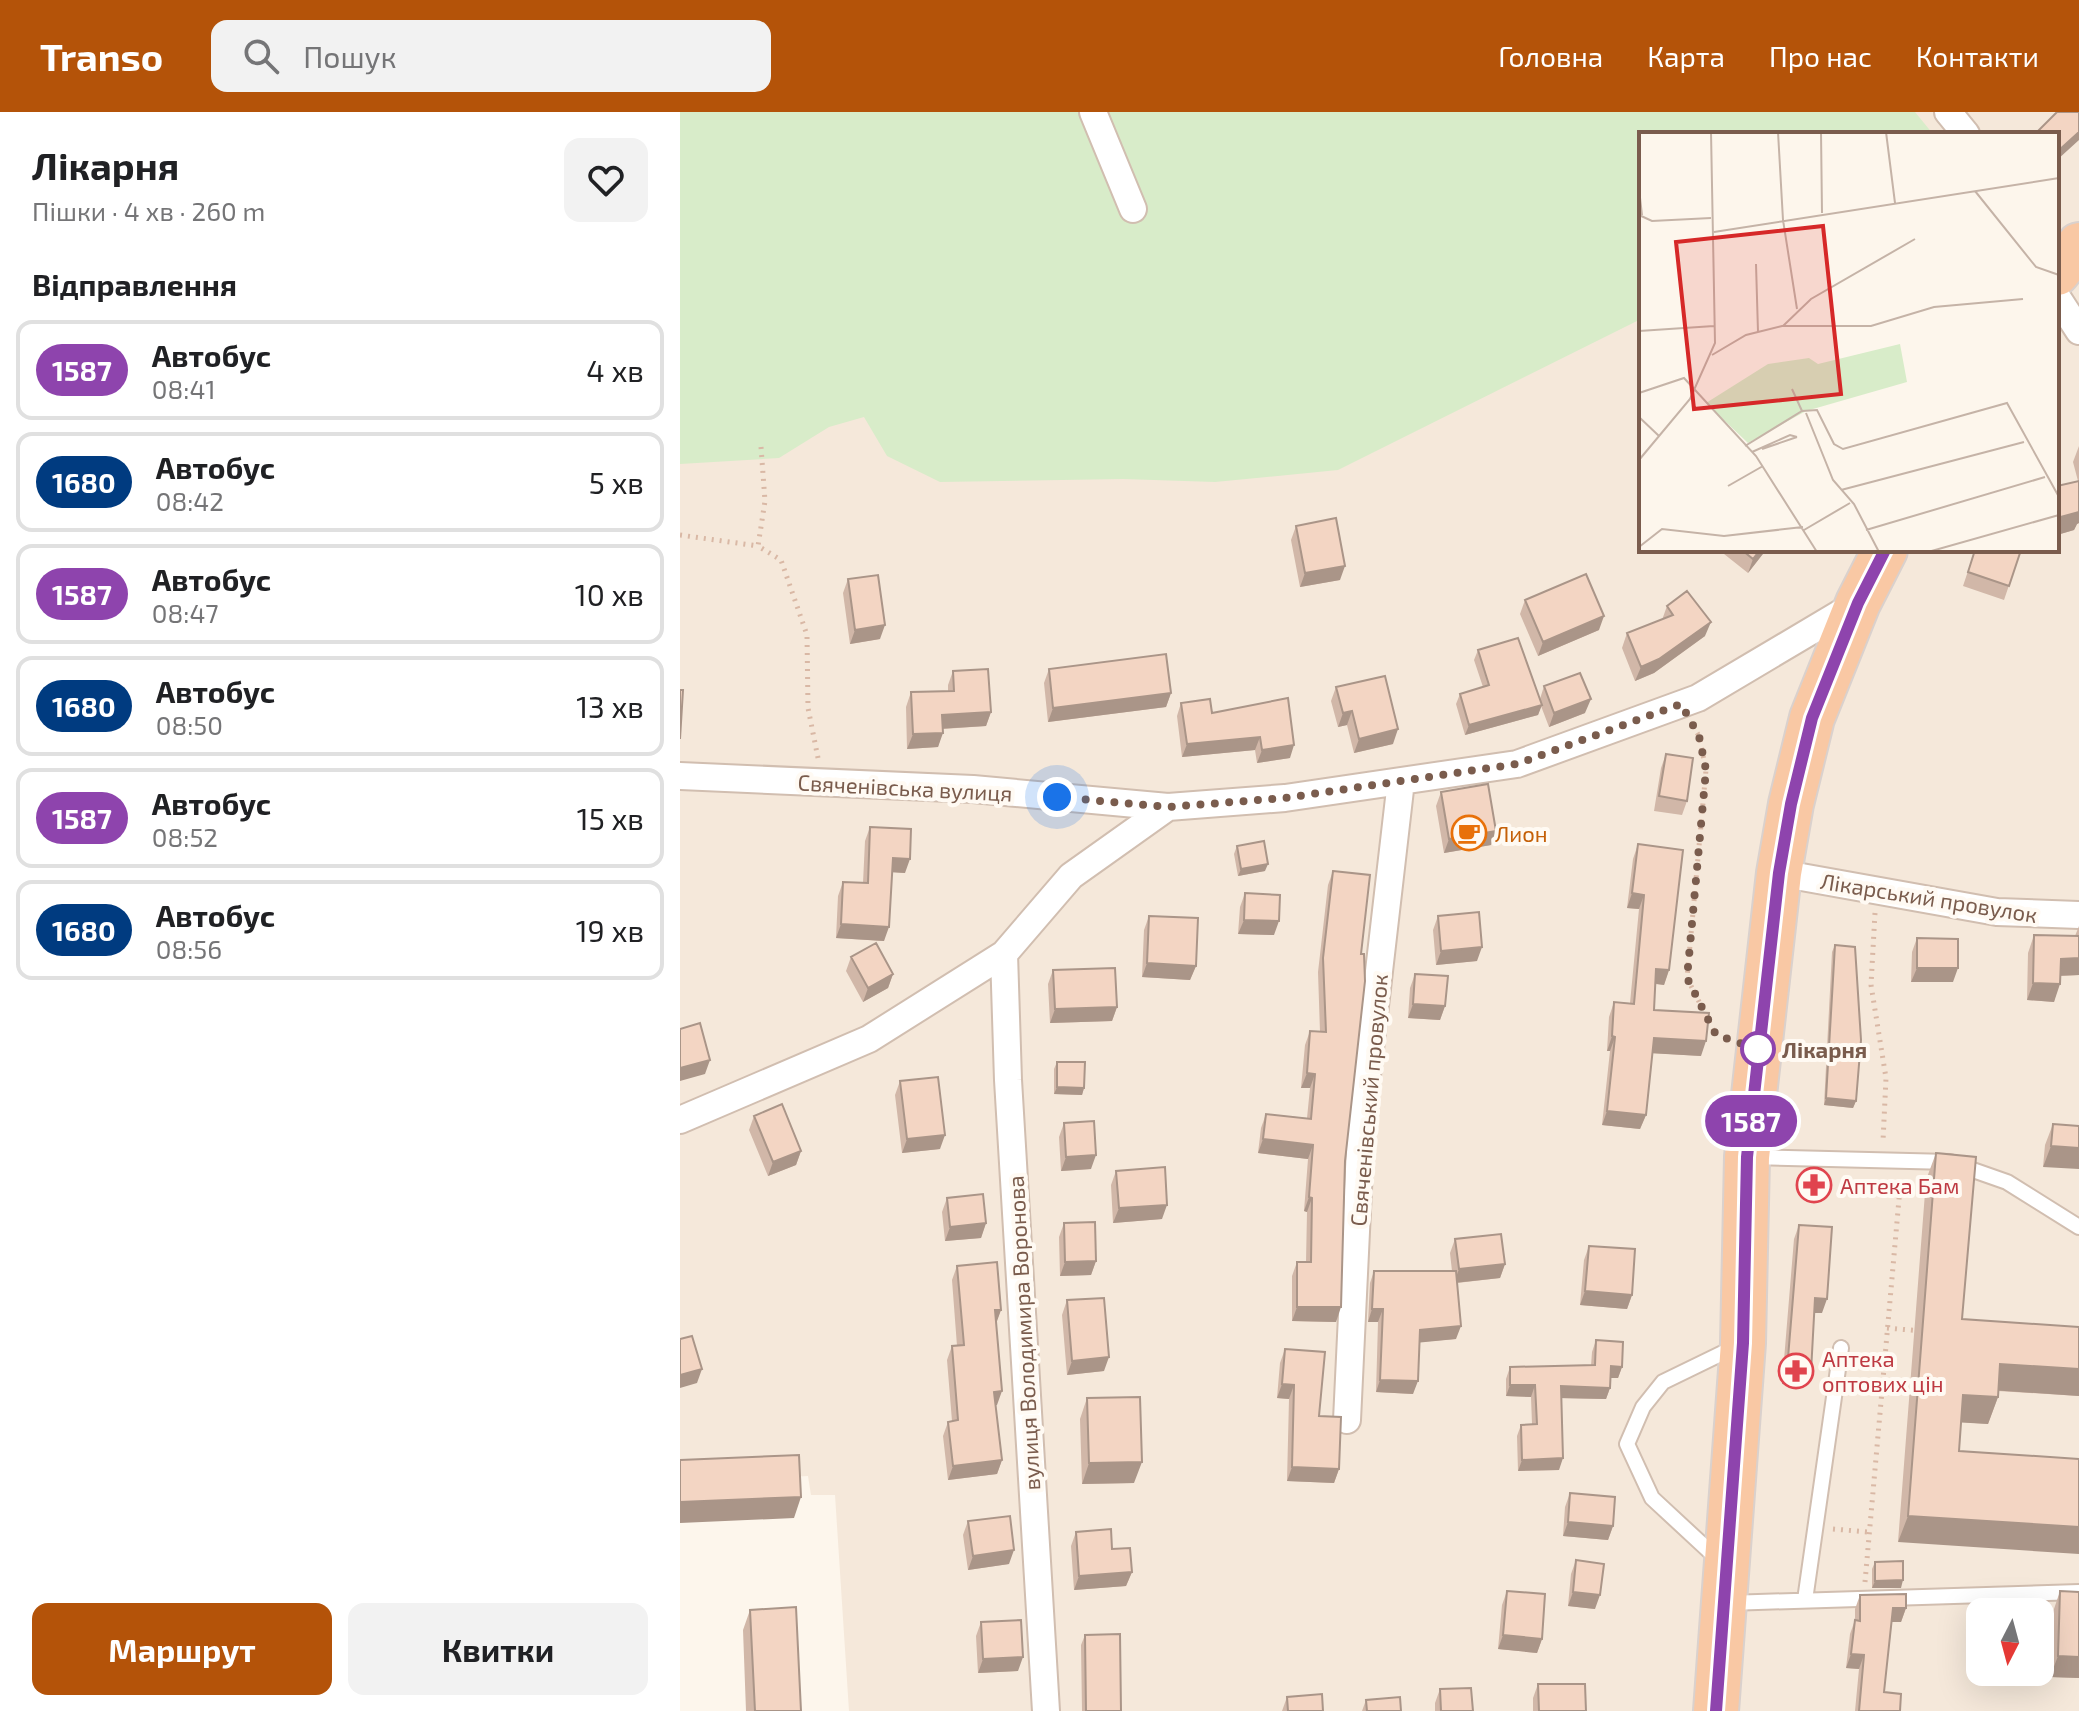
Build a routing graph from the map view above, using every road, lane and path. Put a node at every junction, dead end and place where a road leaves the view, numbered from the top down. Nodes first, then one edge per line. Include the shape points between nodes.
1 (1093, 112) edge
2 (1948, 112) edge
3 (1964, 132) edge
4 (1133, 209) dead end
5 (2079, 245) edge
6 (2059, 270) edge
7 (2059, 300) edge
8 (2079, 331) edge
9 (761, 447) dead end
10 (680, 535) edge
11 (758, 546) junction
12 (1884, 552) edge
13 (1858, 603) junction
14 (1681, 704) junction
15 (680, 776) edge
16 (1401, 781) junction
17 (823, 783) junction
18 (1168, 807) junction
19 (1779, 873) junction
20 (1876, 890) junction
21 (2079, 915) edge
22 (1004, 954) junction
23 (1716, 1035) dead end
24 (680, 1120) edge
25 (1747, 1157) junction
26 (1882, 1162) junction
27 (2079, 1227) edge
28 (1887, 1328) junction
29 (1931, 1332) edge
30 (1743, 1343) junction
31 (1841, 1348) dead end
32 (1347, 1420) dead end
33 (1817, 1527) junction
34 (1868, 1532) junction
35 (1725, 1585) junction
36 (2079, 1592) edge
37 (1863, 1599) junction
38 (1805, 1600) junction
39 (1046, 1711) edge
40 (1716, 1711) edge

1 - 4 street
2 - 3 street
5 - 6 highway
7 - 8 street
9 - 11 path via 765,501
10 - 11 path
11 - 17 path via 781,560 807,635 808,708
12 - 13 highway
13 - 14 street, Свяченівська вулиця
13 - 19 highway via 1812,718
14 - 16 street, Свяченівська вулиця via 1517,764
14 - 23 path via 1699,736 1706,770 1687,978
15 - 17 street, Свяченівська вулиця
16 - 18 street, Свяченівська вулиця via 1285,798
16 - 32 street, Свяченівський провулок via 1361,1127
17 - 18 street, Свяченівська вулиця via 973,789
18 - 22 street via 1071,876
19 - 20 street, Лікарський провулок
19 - 25 highway
20 - 21 street, Лікарський провулок via 1997,912
20 - 26 path via 1871,985 1886,1078
22 - 24 street via 869,1039
22 - 39 street, вулиця Володимира Воронова
25 - 26 lane
25 - 30 highway
26 - 27 lane via 1950,1162 2007,1182
26 - 28 path via 1900,1188
28 - 29 path
28 - 34 path
30 - 35 highway
30 - 35 lane via 1663,1382 1643,1407 1627,1444 1652,1498
31 - 33 lane
33 - 34 path
33 - 38 lane
34 - 37 path
35 - 38 lane
35 - 40 highway
36 - 37 lane
37 - 38 lane

